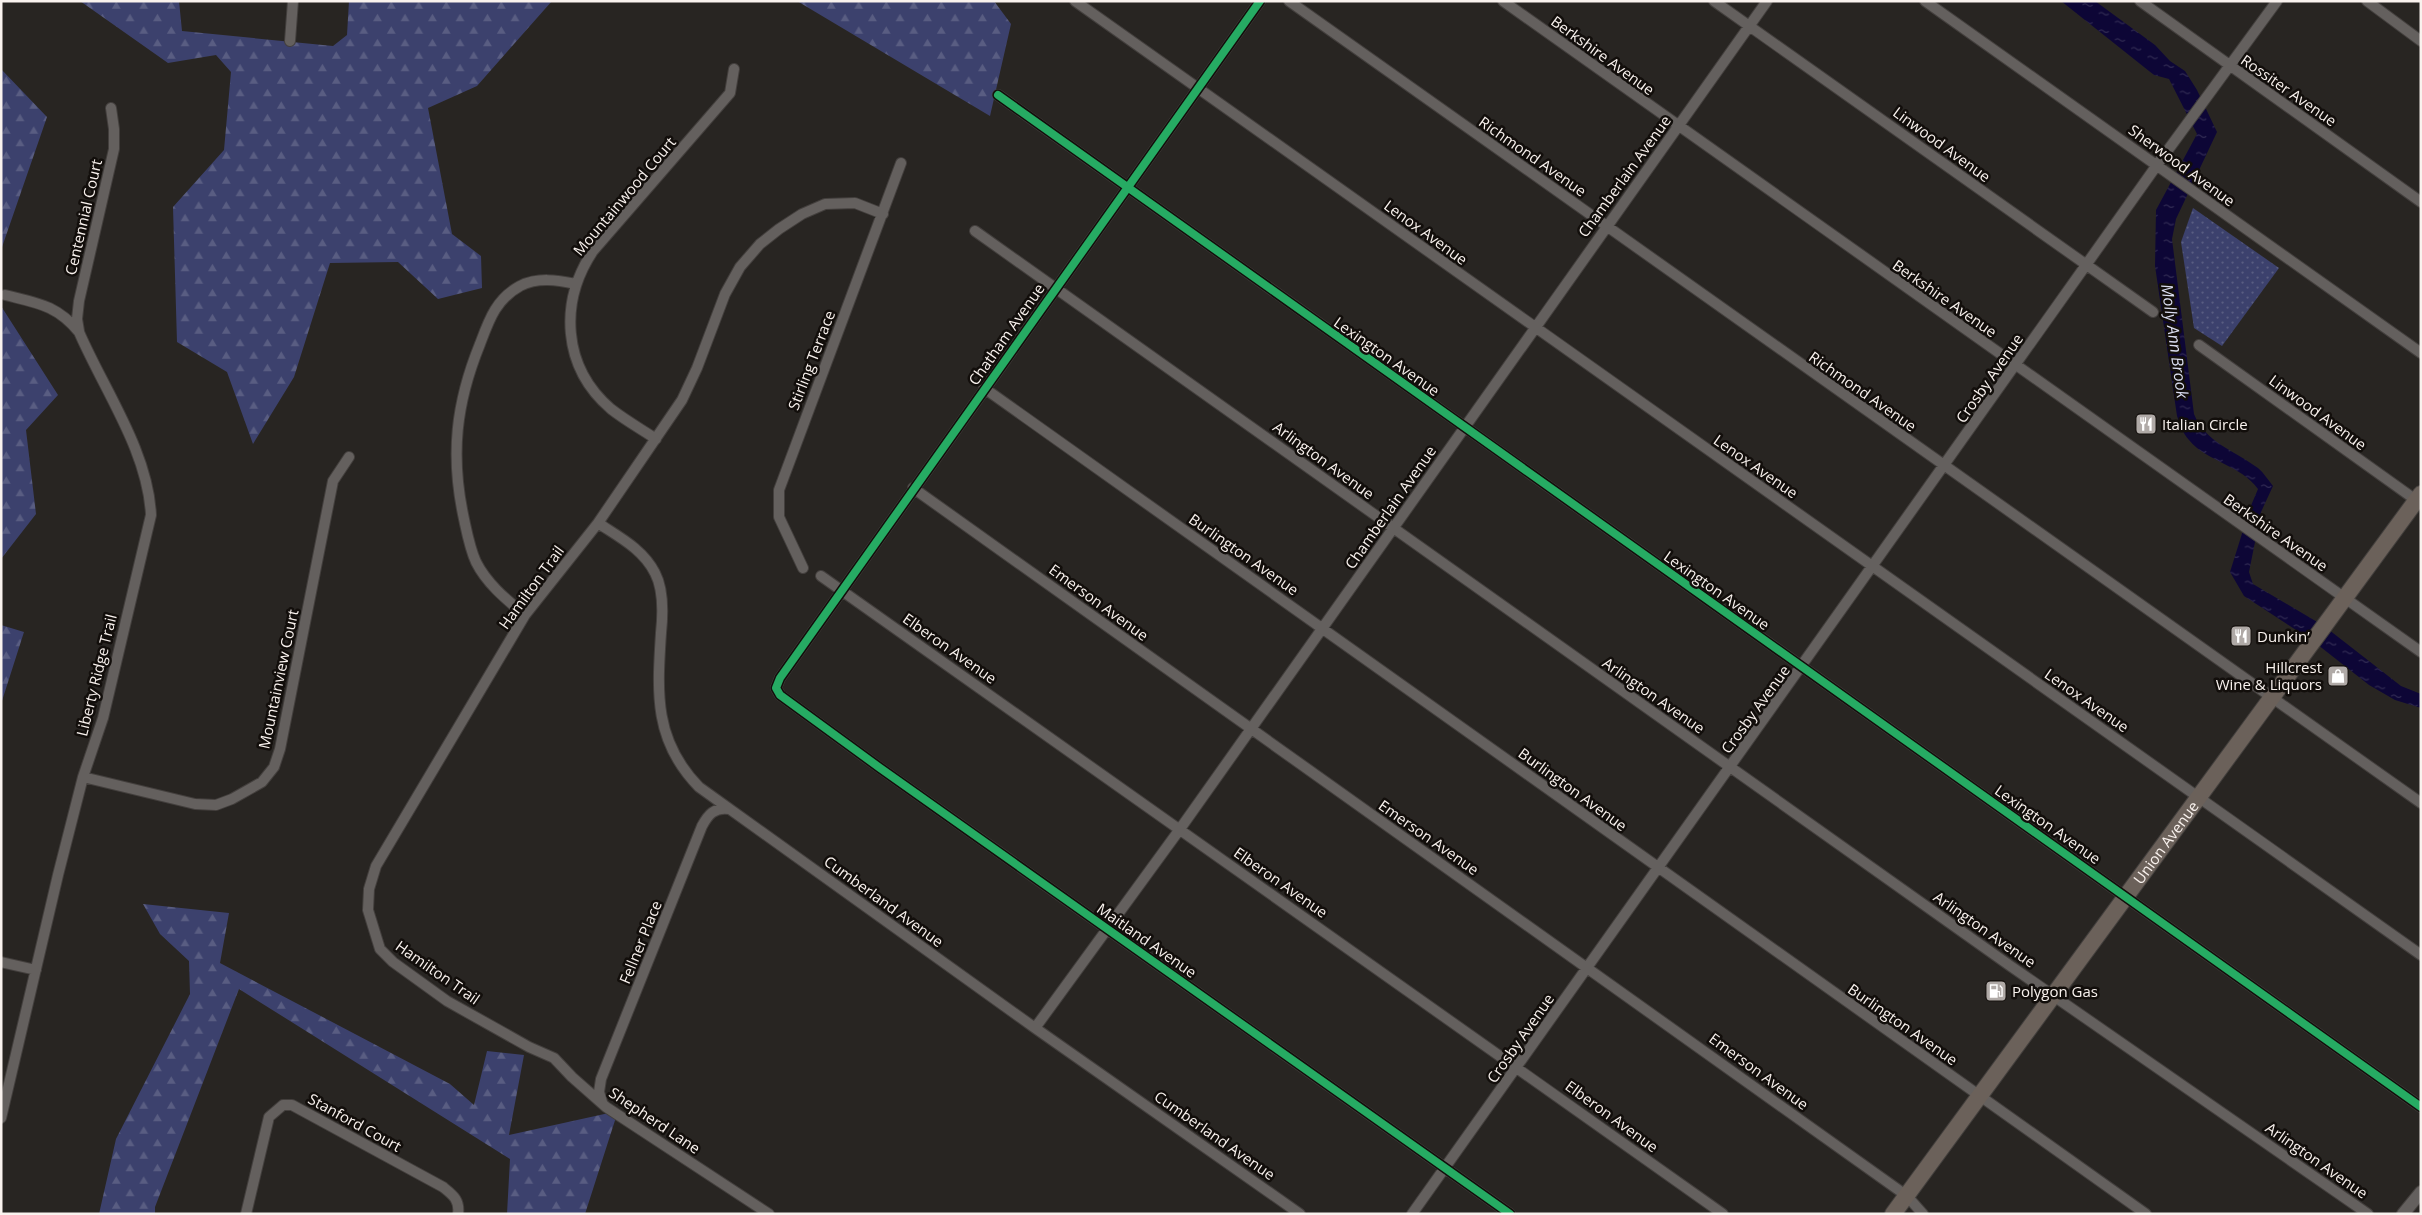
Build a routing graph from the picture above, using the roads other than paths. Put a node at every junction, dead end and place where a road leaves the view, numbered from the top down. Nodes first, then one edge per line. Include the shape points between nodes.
1 (294, 1) edge
2 (1074, 1) edge
3 (1260, 1) edge
4 (1289, 1) edge
5 (1503, 1) edge
6 (1714, 1) edge
7 (1767, 1) edge
8 (1925, 1) edge
9 (2140, 1) edge
10 (2277, 1) edge
11 (2367, 1) edge
12 (1749, 26) junction
13 (290, 41) dead end
14 (2421, 41) edge
15 (2229, 66) junction
16 (734, 69) dead end
17 (1198, 88) junction
18 (998, 95) dead end
19 (111, 108) dead end
20 (1678, 127) junction
21 (901, 163) dead end
22 (2157, 165) junction
23 (1127, 188) junction
24 (2421, 202) edge
25 (883, 214) junction
26 (1606, 226) junction
27 (975, 231) dead end
28 (2086, 266) junction
29 (576, 284) junction
30 (1056, 288) junction
31 (4, 295) dead end
32 (2153, 312) dead end
33 (1535, 328) junction
34 (79, 332) junction
35 (2199, 345) dead end
36 (2421, 353) edge
37 (2015, 366) junction
38 (984, 388) junction
39 (1464, 428) junction
40 (656, 439) junction
41 (349, 457) dead end
42 (1944, 466) junction
43 (914, 488) junction
44 (2419, 499) edge
45 (598, 523) junction
46 (1393, 528) junction
47 (1873, 567) junction
48 (803, 568) dead end
49 (821, 576) dead end
50 (842, 590) junction
51 (2344, 598) junction
52 (525, 615) junction
53 (1322, 628) junction
54 (2421, 652) edge
55 (1802, 667) junction
56 (776, 685) joint
57 (2271, 699) junction
58 (1250, 729) junction
59 (1730, 767) junction
60 (83, 777) junction
61 (2199, 798) junction
62 (2421, 803) edge
63 (729, 809) junction
64 (1180, 829) junction
65 (1658, 868) junction
66 (2126, 897) junction
67 (1108, 929) junction
68 (2421, 955) edge
69 (1, 962) edge
70 (1587, 967) junction
71 (36, 970) junction
72 (2054, 996) junction
73 (1035, 1028) junction
74 (529, 1047) joint
75 (1516, 1066) junction
76 (1980, 1096) junction
77 (602, 1102) junction
78 (2421, 1107) edge
79 (1, 1118) edge
80 (1445, 1168) junction
81 (2421, 1192) edge
82 (1907, 1196) junction
83 (246, 1214) edge
84 (458, 1214) edge
85 (770, 1214) edge
86 (1300, 1214) edge
87 (1412, 1214) edge
88 (1510, 1214) edge
89 (1723, 1214) edge
90 (1894, 1214) edge
91 (1924, 1214) edge
92 (2146, 1214) edge
93 (2368, 1214) edge
94 (2403, 1214) edge

1 - 13 street
2 - 17 street, Lenox Avenue
3 - 17 street, Chatham Avenue
4 - 26 street, Richmond Avenue
5 - 20 street, Berkshire Avenue
6 - 12 street, Linwood Avenue
7 - 12 street, Chamberlain Avenue
8 - 22 street, Sherwood Avenue
9 - 15 street, Rossiter Avenue
10 - 15 street, Crosby Avenue
11 - 14 street
12 - 20 street, Chamberlain Avenue
12 - 28 street, Linwood Avenue
15 - 22 street, Crosby Avenue
15 - 24 street, Rossiter Avenue
16 - 29 street, Mountainwood Court via 730,93 593,251
17 - 23 street, Chatham Avenue
17 - 33 street, Lenox Avenue
18 - 23 street, Lexington Avenue
19 - 34 street, Centennial Court via 114,149 79,301
20 - 26 street, Chamberlain Avenue
20 - 37 street, Berkshire Avenue
21 - 25 street, Stirling Terrace
22 - 28 street, Crosby Avenue
22 - 36 street, Sherwood Avenue
23 - 30 street, Chatham Avenue
23 - 39 street, Lexington Avenue
25 - 40 street, Hamilton Trail via 855,203 825,204 778,230 751,253 725,294 690,384
25 - 48 street, Stirling Terrace via 779,490 779,517
26 - 33 street, Chamberlain Avenue
26 - 42 street, Richmond Avenue
27 - 30 street, Arlington Avenue
28 - 32 street, Linwood Avenue
28 - 37 street, Crosby Avenue
29 - 40 street, Mountainwood Court via 570,333 582,370 610,408
29 - 52 street via 553,280 530,282 498,303 470,368 458,421 457,473 472,552 491,584
30 - 38 street, Chatham Avenue
30 - 46 street, Arlington Avenue
31 - 34 street, Liberty Ridge Trail via 57,310
33 - 39 street, Chamberlain Avenue
33 - 47 street, Lenox Avenue
34 - 60 street, Liberty Ridge Trail via 136,452 147,484 151,516 103,718
35 - 44 street, Linwood Avenue
37 - 42 street, Crosby Avenue
37 - 51 street, Berkshire Avenue via 2150,458
38 - 43 street, Chatham Avenue
38 - 53 street, Burlington Avenue
39 - 46 street, Chamberlain Avenue
39 - 55 street, Lexington Avenue
40 - 45 street, Hamilton Trail
41 - 60 street, Mountainview Court via 333,481 280,749 274,767 262,782 216,805 195,804
42 - 47 street, Crosby Avenue
42 - 57 street, Richmond Avenue
43 - 50 street, Chatham Avenue
43 - 58 street, Emerson Avenue
44 - 51 main road, Union Avenue
45 - 52 street, Hamilton Trail
45 - 63 street, Cumberland Avenue via 637,549 656,573 662,610 660,708 666,738 688,776
46 - 53 street, Chamberlain Avenue
46 - 59 street, Arlington Avenue
47 - 55 street, Crosby Avenue
47 - 61 street, Lenox Avenue
49 - 50 street, Elberon Avenue
50 - 56 street, Chatham Avenue
50 - 64 street, Elberon Avenue
51 - 54 street, Berkshire Avenue
51 - 57 main road, Union Avenue
52 - 74 street, Hamilton Trail via 376,866 369,889 368,910 380,949 393,962 447,1001
53 - 58 street, Chamberlain Avenue
53 - 65 street, Burlington Avenue
55 - 59 street, Crosby Avenue
55 - 66 street, Lexington Avenue
56 - 67 street, Maitland Avenue via 780,695
57 - 61 main road, Union Avenue
57 - 62 street, Richmond Avenue
58 - 64 street, Chamberlain Avenue
58 - 70 street, Emerson Avenue
59 - 65 street, Crosby Avenue
59 - 72 street, Arlington Avenue
60 - 71 street, Liberty Ridge Trail
61 - 66 main road, Union Avenue
61 - 68 street, Lenox Avenue
63 - 73 street, Cumberland Avenue
63 - 77 street, Fellner Place via 712,812 702,826 601,1079 599,1092
64 - 67 street, Chamberlain Avenue
64 - 75 street, Elberon Avenue
65 - 70 street, Crosby Avenue
65 - 76 street, Burlington Avenue
66 - 72 main road, Union Avenue
66 - 78 street, Lexington Avenue
67 - 73 street, Chamberlain Avenue
67 - 80 street, Maitland Avenue
69 - 71 street
70 - 75 street, Crosby Avenue
70 - 82 street, Emerson Avenue
71 - 79 street, Liberty Ridge Trail
72 - 76 main road, Union Avenue
72 - 93 street, Arlington Avenue
73 - 86 street, Cumberland Avenue
74 - 77 street, Shepherd Lane via 554,1058
75 - 80 street, Crosby Avenue
75 - 89 street, Elberon Avenue
76 - 82 main road, Union Avenue
76 - 92 street, Burlington Avenue
77 - 85 street, Shepherd Lane
80 - 87 street, Crosby Avenue
80 - 88 street, Maitland Avenue
81 - 94 street
82 - 90 main road, Union Avenue
82 - 91 street, Emerson Avenue
83 - 84 street, Stanford Court via 268,1117 283,1105 306,1111 436,1183 453,1194 458,1202

